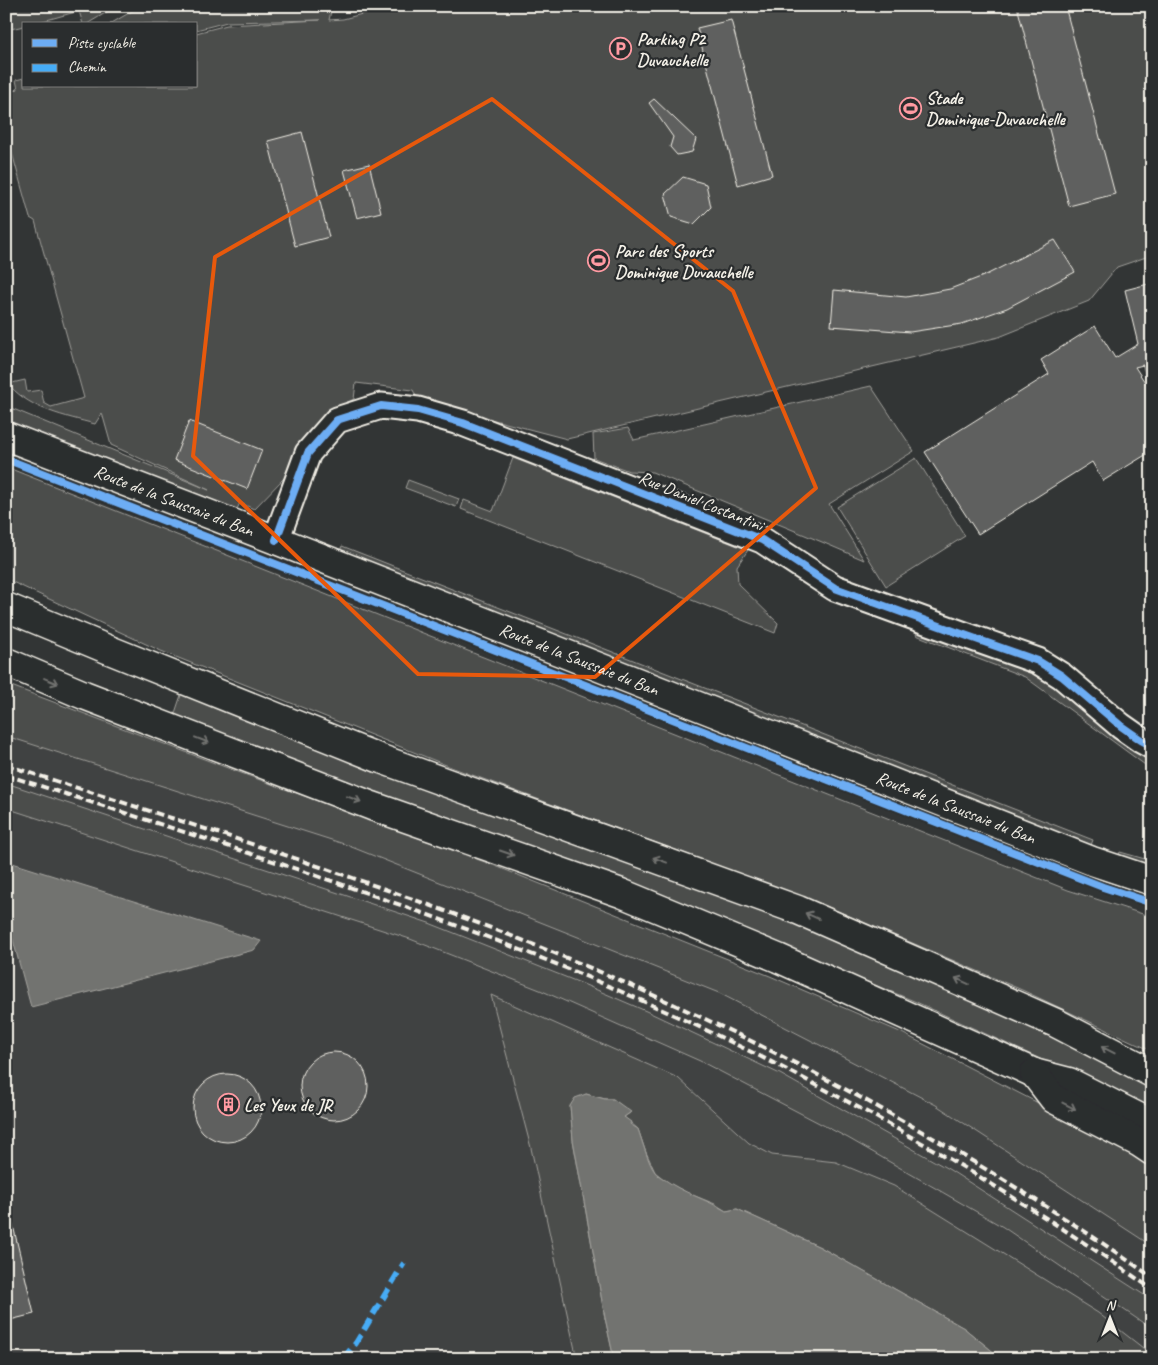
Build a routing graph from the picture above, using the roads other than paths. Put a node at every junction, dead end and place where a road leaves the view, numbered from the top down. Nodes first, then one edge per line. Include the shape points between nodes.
1 (6, 436) edge
2 (276, 540) junction
3 (6, 594) edge
4 (6, 608) edge
5 (39, 622) junction
6 (6, 662) edge
7 (1152, 746) edge
8 (1152, 881) edge
9 (1034, 1073) junction
10 (1152, 1073) edge
11 (1152, 1124) edge
12 (1152, 1151) edge

1 - 2 main road, Route de la Saussaie du Ban
2 - 7 street, Rue Daniel Costantini via 308,453 337,420 381,406 418,410 463,424 762,540 835,588 1038,661
2 - 8 main road, Route de la Saussaie du Ban
3 - 5 main road via 23,603
4 - 5 main road
10 -> 5 main road via 1047,1019 798,910 381,759
6 -> 9 main road via 363,802 621,894 778,958
9 - 11 main road via 1069,1082
9 -> 12 main road via 1054,1098

